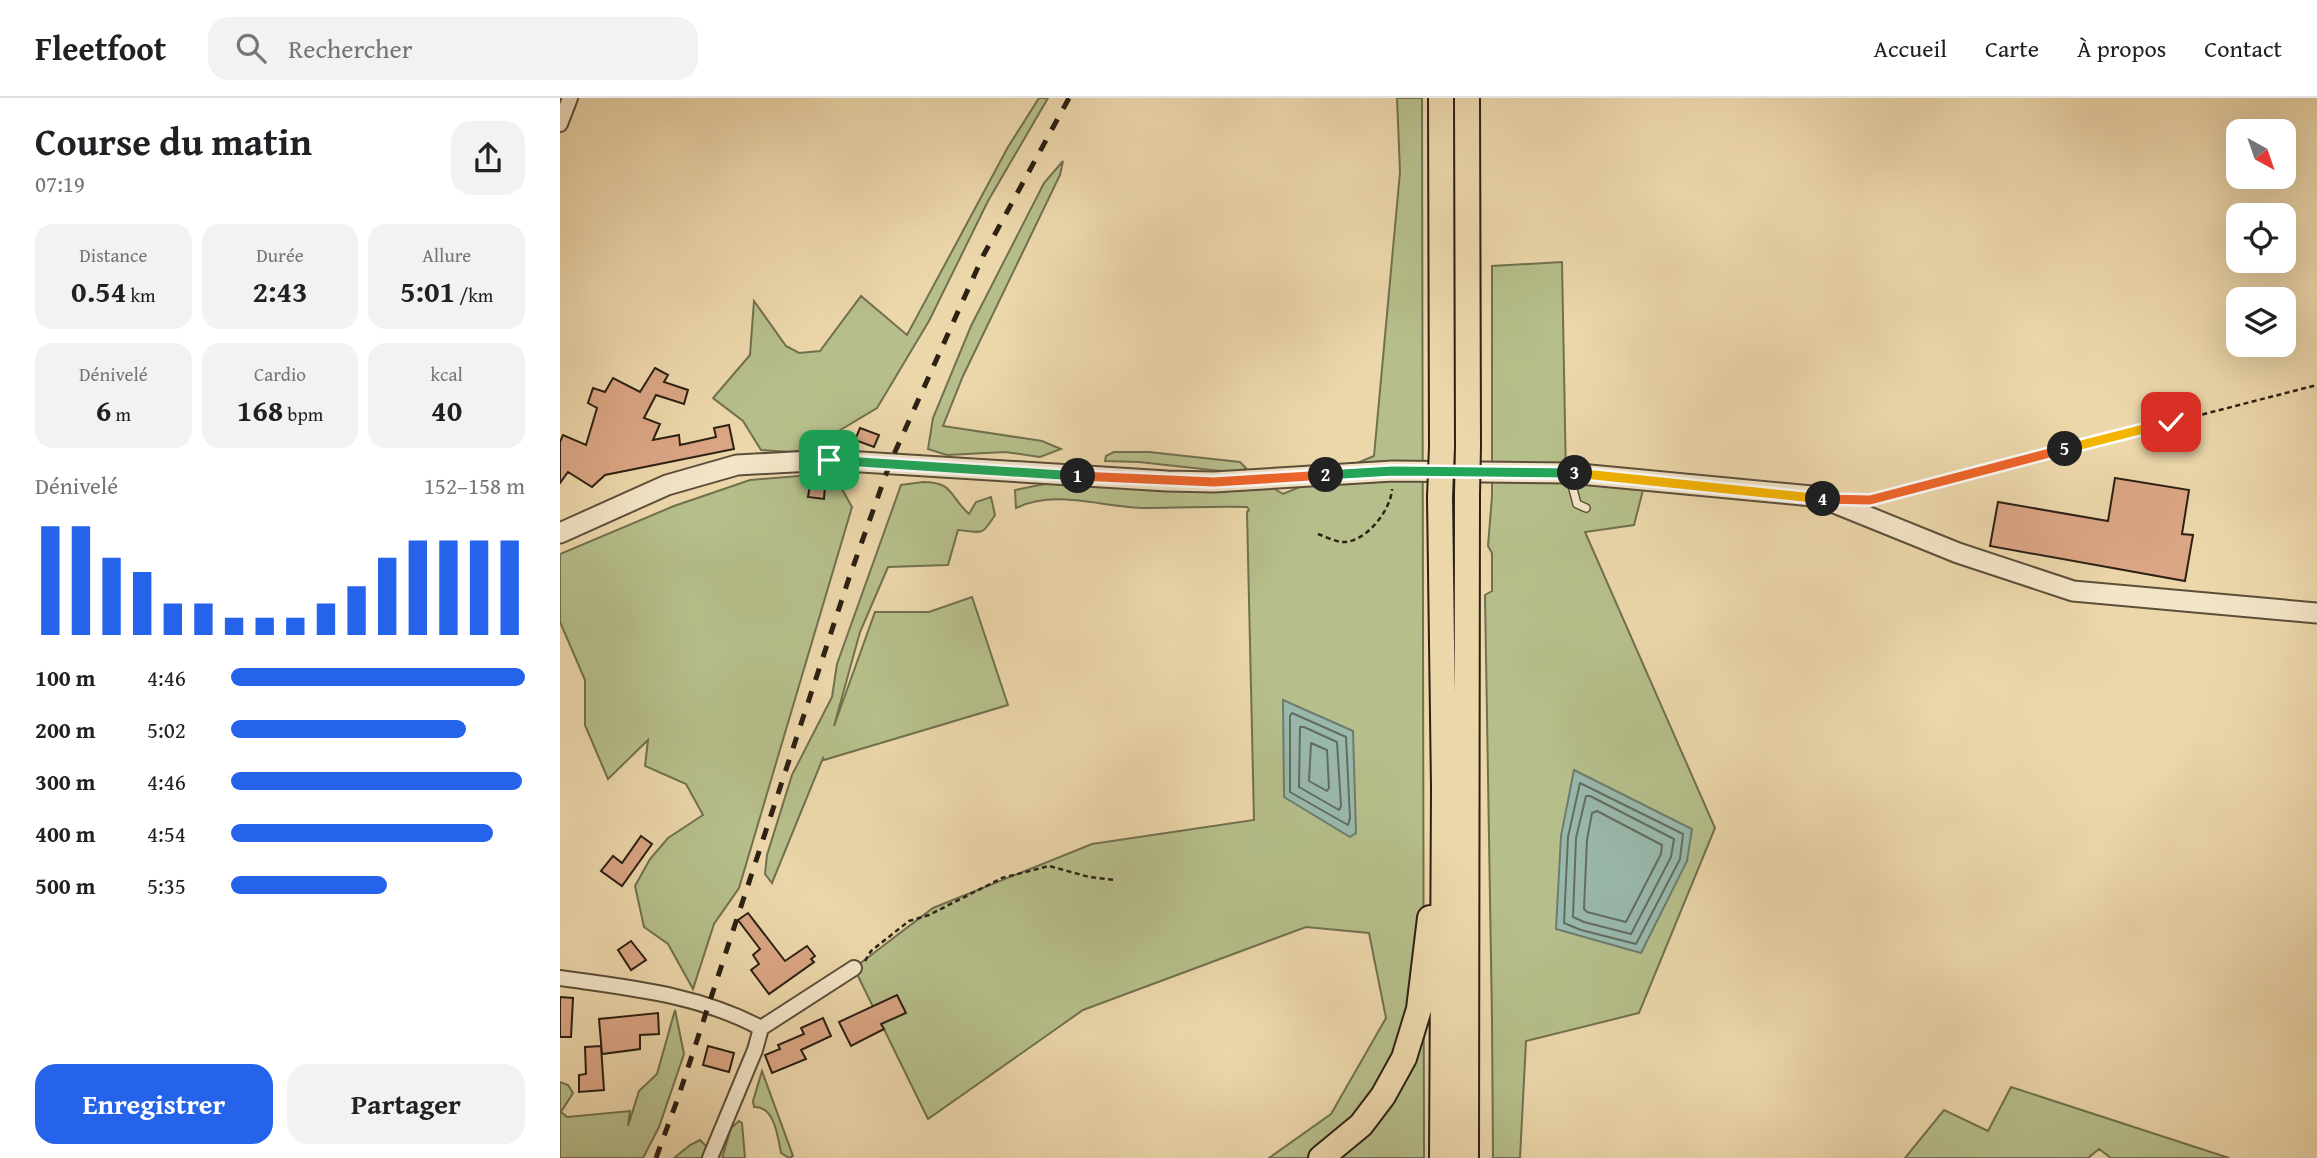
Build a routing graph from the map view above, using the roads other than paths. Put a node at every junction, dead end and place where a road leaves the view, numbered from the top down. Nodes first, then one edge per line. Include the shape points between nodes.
1 (570, 98) edge
2 (1441, 98) edge
3 (1468, 98) edge
4 (560, 124) edge
5 (1569, 473) junction
6 (1586, 508) dead end
7 (560, 533) edge
8 (2317, 613) edge
9 (1444, 788) junction
10 (854, 968) road end
11 (560, 978) edge
12 (761, 1028) junction
13 (710, 1158) edge
14 (1321, 1158) edge
15 (1442, 1158) edge
16 (1466, 1158) edge

1 - 4 street
2 - 9 highway, bridge
3 - 16 highway, bridge
5 - 6 lane via 1577,504
5 - 7 street via 1393,471 1214,482 829,460 737,465 667,485
5 - 8 street via 1812,496 1958,553 2073,591
9 - 14 highway via 1419,1009 1404,1058 1361,1125
9 - 15 highway
10 - 12 street
11 - 12 street via 666,993 709,1005
12 - 13 street

